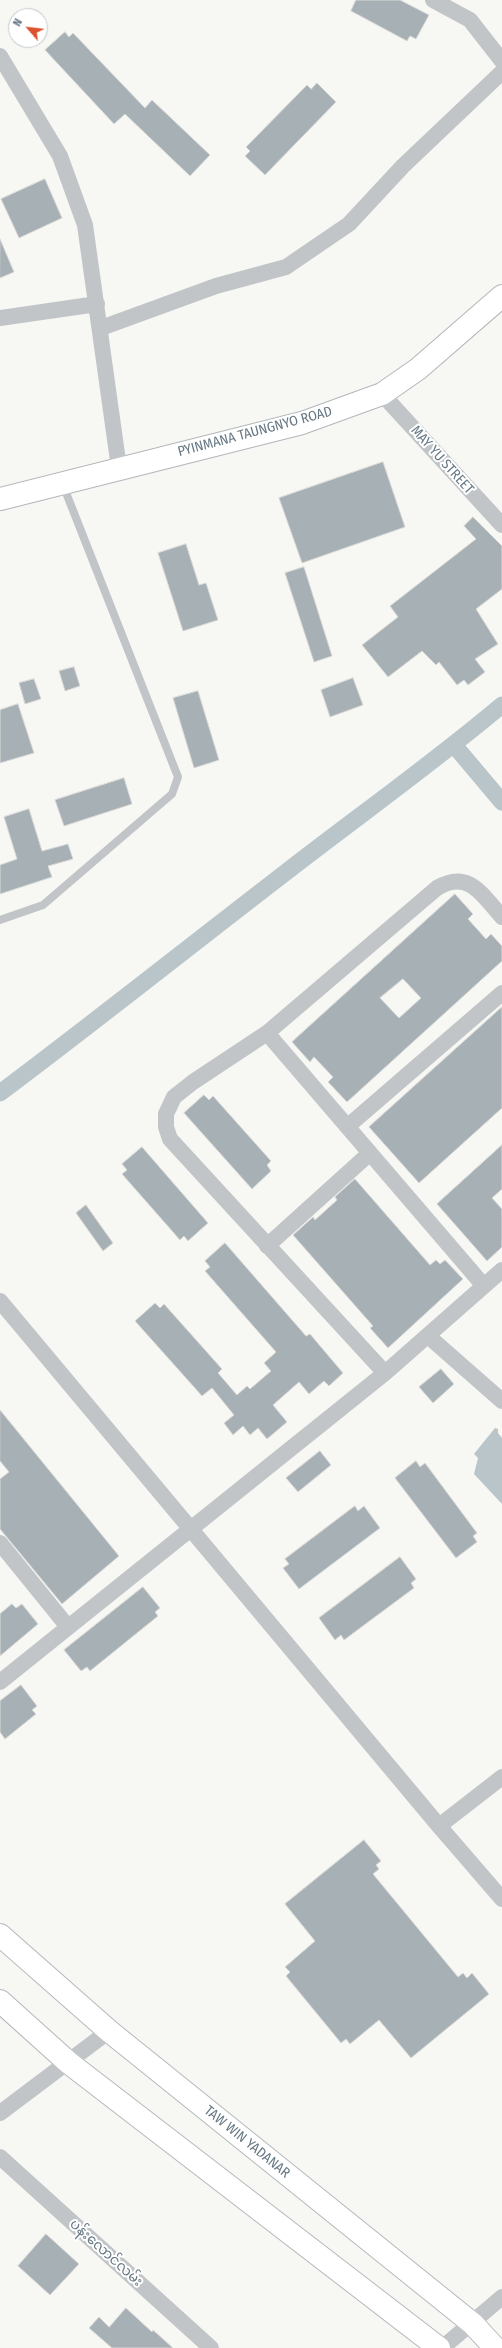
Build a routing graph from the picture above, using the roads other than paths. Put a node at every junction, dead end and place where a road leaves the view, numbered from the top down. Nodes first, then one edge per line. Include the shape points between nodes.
1 (433, 0) edge
2 (0, 56) edge
3 (502, 61) edge
4 (502, 72) edge
5 (502, 296) edge
6 (97, 304) junction
7 (0, 318) edge
8 (101, 328) junction
9 (382, 394) junction
10 (119, 468) junction
11 (62, 482) junction
12 (0, 498) edge
13 (502, 526) edge
14 (502, 917) edge
15 (0, 920) edge
16 (502, 993) edge
17 (267, 1033) junction
18 (348, 1126) junction
19 (370, 1153) junction
20 (267, 1246) junction
21 (502, 1270) edge
22 (484, 1286) junction
23 (2, 1309) edge
24 (428, 1336) junction
25 (385, 1373) junction
26 (502, 1401) edge
27 (190, 1530) junction
28 (0, 1543) edge
29 (68, 1627) junction
30 (0, 1682) edge
31 (502, 1777) edge
32 (439, 1826) junction
33 (502, 1899) edge
34 (0, 1935) edge
35 (0, 2001) edge
36 (109, 2031) junction
37 (69, 2063) junction
38 (0, 2113) edge
39 (0, 2157) edge
40 (502, 2297) edge
41 (472, 2324) junction
42 (211, 2348) edge
43 (439, 2348) edge
44 (442, 2348) edge
45 (495, 2348) edge

1 - 3 street via 470,20
2 - 6 street via 60,156 85,225
4 - 8 street via 403,166 349,224 286,267 216,286
5 - 9 main road, PYINMANA TAUNGNYO ROAD via 418,369
6 - 7 street
6 - 8 street
8 - 10 street
9 - 10 main road, PYINMANA TAUNGNYO ROAD via 302,423
9 - 13 street, MAY YU STREET
10 - 11 main road, PYINMANA TAUNGNYO ROAD
11 - 12 main road, PYINMANA TAUNGNYO ROAD
11 - 15 lane via 178,777 172,794 43,905
14 - 17 street via 475,887 461,881 449,880
16 - 18 street
17 - 18 street
17 - 20 street via 174,1097 166,1114 166,1127 170,1139
18 - 19 street
19 - 20 street
19 - 22 street
20 - 25 street
21 - 22 street
22 - 24 street
23 - 27 street
24 - 25 street
24 - 26 street
25 - 27 street
27 - 29 street
27 - 32 street
28 - 29 street
29 - 30 street
31 - 32 street
32 - 33 street
34 - 36 main road, TAW WIN YADANAR
35 - 37 main road
36 - 37 street
36 - 41 main road, TAW WIN YADANAR
37 - 38 street
37 - 43 main road
39 - 42 street, ပန်းလောင်လမ်း
40 - 41 street
41 - 44 street
41 - 45 main road, TAW WIN YADANAR

